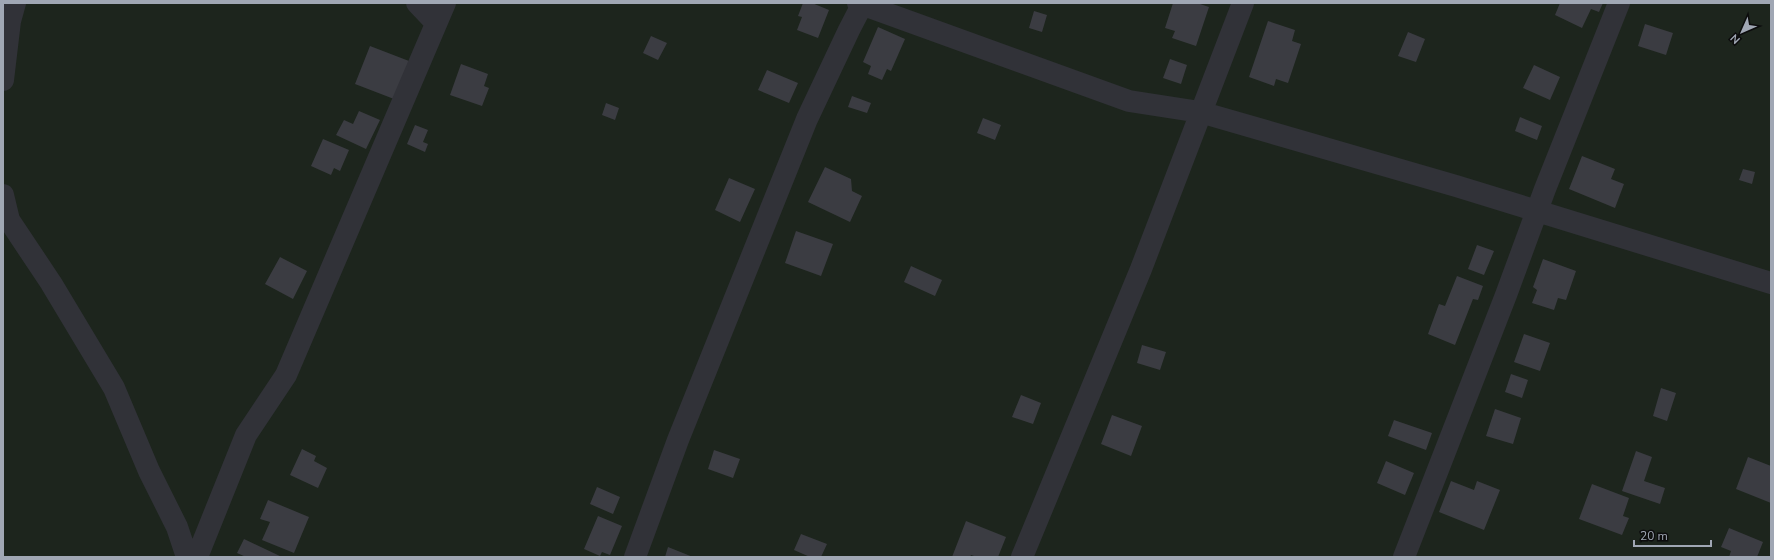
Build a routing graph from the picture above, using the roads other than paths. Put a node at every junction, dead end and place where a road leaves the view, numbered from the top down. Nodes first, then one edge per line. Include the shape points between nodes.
1 (15, 3) edge
2 (416, 3) edge
3 (445, 3) edge
4 (861, 3) edge
5 (1243, 3) edge
6 (1619, 3) edge
7 (436, 23) junction
8 (3, 80) edge
9 (1200, 112) junction
10 (3, 196) edge
11 (1536, 212) junction
12 (1771, 283) edge
13 (187, 557) edge
14 (198, 557) edge
15 (635, 557) edge
16 (1022, 557) edge
17 (1404, 557) edge

1 - 8 street via 10,21
2 - 7 street
3 - 7 street
4 - 9 street via 1129,102
4 - 15 street via 807,119 678,440
5 - 9 street
6 - 11 street
7 - 14 street via 286,375 246,435
9 - 11 street via 1456,186
9 - 16 street via 1141,270
10 - 13 street via 9,220 51,283 114,388 149,472 177,527
11 - 12 street
11 - 17 street

